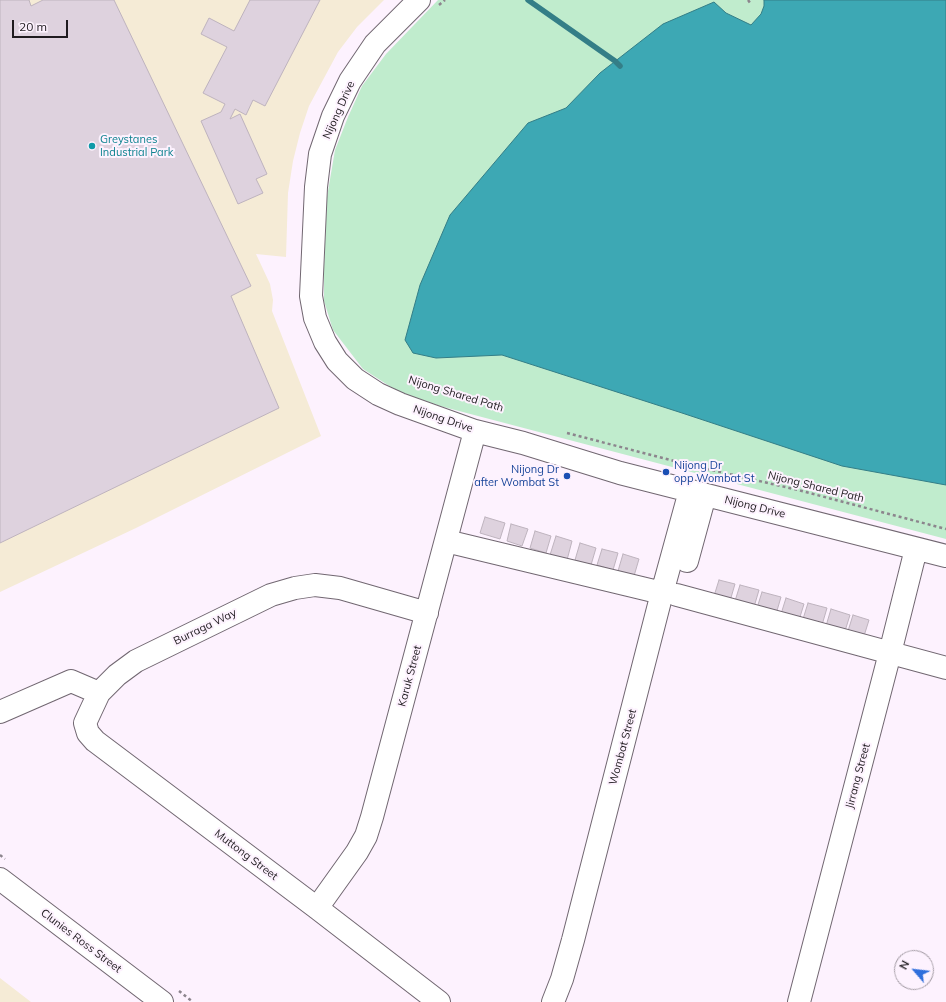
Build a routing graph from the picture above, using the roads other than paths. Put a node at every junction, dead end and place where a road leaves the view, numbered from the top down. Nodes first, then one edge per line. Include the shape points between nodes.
1 (429, 3) edge
2 (475, 431) junction
3 (697, 493) junction
4 (446, 540) junction
5 (916, 549) junction
6 (946, 556) edge
7 (670, 594) junction
8 (427, 613) junction
9 (890, 653) junction
10 (946, 668) edge
11 (99, 693) junction
12 (0, 712) edge
13 (0, 879) edge
14 (317, 908) junction
15 (162, 1002) edge
16 (439, 1002) edge
17 (553, 1002) edge
18 (569, 1002) edge
19 (799, 1002) edge

1 - 2 street, Nijong Drive via 376,44 350,80 334,116 320,154 311,296 315,318 325,342 337,361 355,379 400,404
2 - 3 street, Nijong Drive
2 - 4 street, Karuk Street
3 - 5 street, Nijong Drive
3 - 7 street, Wombat Street
4 - 7 street
4 - 8 street, Karuk Street
5 - 6 street, Nijong Drive
5 - 9 street, Jirrang Street
7 - 9 street
7 - 17 street, Wombat Street via 562,979
7 - 18 street, Wombat Street via 607,868
8 - 11 street, Burraga Way via 340,588 315,585 295,588 271,595 136,660
8 - 14 street, Karuk Street via 366,836
9 - 10 street
9 - 19 street, Jirrang Street
11 - 12 street via 71,680
11 - 14 street, Muttong Street via 85,723 88,733 95,741
13 - 15 street, Clunies Ross Street
14 - 16 street, Muttong Street

